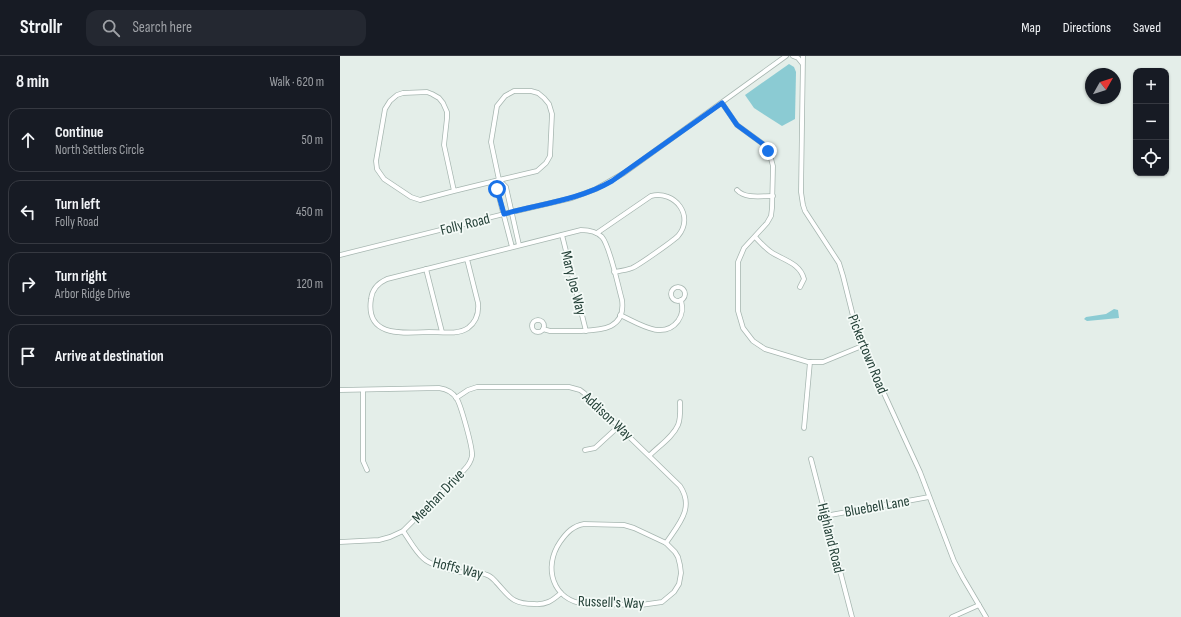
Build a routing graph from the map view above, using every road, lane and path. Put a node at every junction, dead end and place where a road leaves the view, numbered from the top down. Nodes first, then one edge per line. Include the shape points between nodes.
1 (787, 56) edge
2 (793, 56) edge
3 (803, 56) edge
4 (802, 64) junction
5 (722, 103) junction
6 (500, 180) junction
7 (737, 190) dead end
8 (454, 191) junction
9 (773, 196) junction
10 (512, 212) junction
11 (504, 214) junction
12 (597, 233) junction
13 (562, 235) junction
14 (755, 237) junction
15 (520, 245) junction
16 (512, 247) junction
17 (340, 255) edge
18 (467, 259) junction
19 (426, 269) junction
20 (614, 272) junction
21 (800, 288) dead end
22 (681, 300) dead end
23 (620, 315) junction
24 (543, 329) dead end
25 (586, 330) junction
26 (442, 332) junction
27 (862, 346) junction
28 (810, 362) junction
29 (340, 390) edge
30 (363, 390) junction
31 (456, 398) junction
32 (680, 402) dead end
33 (619, 426) junction
34 (804, 428) dead end
35 (585, 450) dead end
36 (650, 455) junction
37 (811, 459) dead end
38 (367, 470) dead end
39 (929, 497) junction
40 (825, 516) junction
41 (403, 531) junction
42 (340, 542) edge
43 (666, 543) junction
44 (561, 593) junction
45 (979, 605) junction
46 (852, 617) edge
47 (952, 617) edge
48 (986, 617) edge

1 - 5 street, Folly Road
2 - 4 street
3 - 4 street, Pickertown Road
4 - 27 street, Pickertown Road via 802,199 805,212 841,269
5 - 9 street via 737,125 763,144 768,151 773,166
5 - 10 street, Folly Road via 604,185 572,198
6 - 6 street via 491,146 497,106 505,96 514,92 538,93 549,104 552,114 551,152 548,160 537,171
6 - 8 street
6 - 10 street via 506,187
6 - 11 street via 497,189
7 - 9 street via 746,196
8 - 8 street via 444,145 448,118 445,105 439,98 427,92 400,94 390,101 386,109 376,161 379,173 414,199 420,200
9 - 14 street via 769,219
10 - 11 street, Folly Road
10 - 15 street
11 - 16 street
11 - 17 street, Folly Road
12 - 13 street via 586,230
12 - 20 street via 606,242
12 - 20 street via 651,196 659,194 669,197 681,209 684,224 675,238 635,266
13 - 15 street
13 - 25 street, Mary Joe Way
14 - 21 street via 769,251 798,267 804,279
14 - 28 street via 742,251 738,262 738,311 741,322 750,338 765,349
15 - 16 street
16 - 18 street
18 - 19 street
18 - 26 street via 478,312 472,324 465,330
19 - 26 street
19 - 26 street via 381,282 372,294 371,312 376,323 388,332
20 - 23 street via 622,302
22 - 23 street via 683,308 679,320 664,330 651,330
23 - 25 street via 615,323 607,328
24 - 25 street
27 - 28 street via 823,362
27 - 39 street, Pickertown Road
28 - 34 street
29 - 30 street
30 - 31 street via 439,388 445,389
30 - 38 street via 363,461
31 - 33 street, Addison Way via 477,387 569,387 584,393
31 - 41 street, Meehan Drive via 472,451 469,463
32 - 36 street via 680,417 673,433
33 - 35 street via 595,448
33 - 36 street, Addison Way
36 - 43 street, Addison Way via 680,486 687,501 684,514
37 - 40 street, Highland Road
39 - 40 street, Bluebell Lane
39 - 45 street, Pickertown Road via 954,562
40 - 46 street, Highland Road
41 - 42 street, Meehan Drive via 379,540
41 - 44 street, Hoffs Way via 424,559 430,563 460,572 486,574 517,602 546,603
43 - 44 street, Russell's Way via 624,525 578,525 568,531 556,548 551,562 553,580
43 - 44 street, Russell's Way via 678,557 681,573 674,592 662,602 641,605 585,604 571,601
45 - 47 street
45 - 48 street, Pickertown Road

